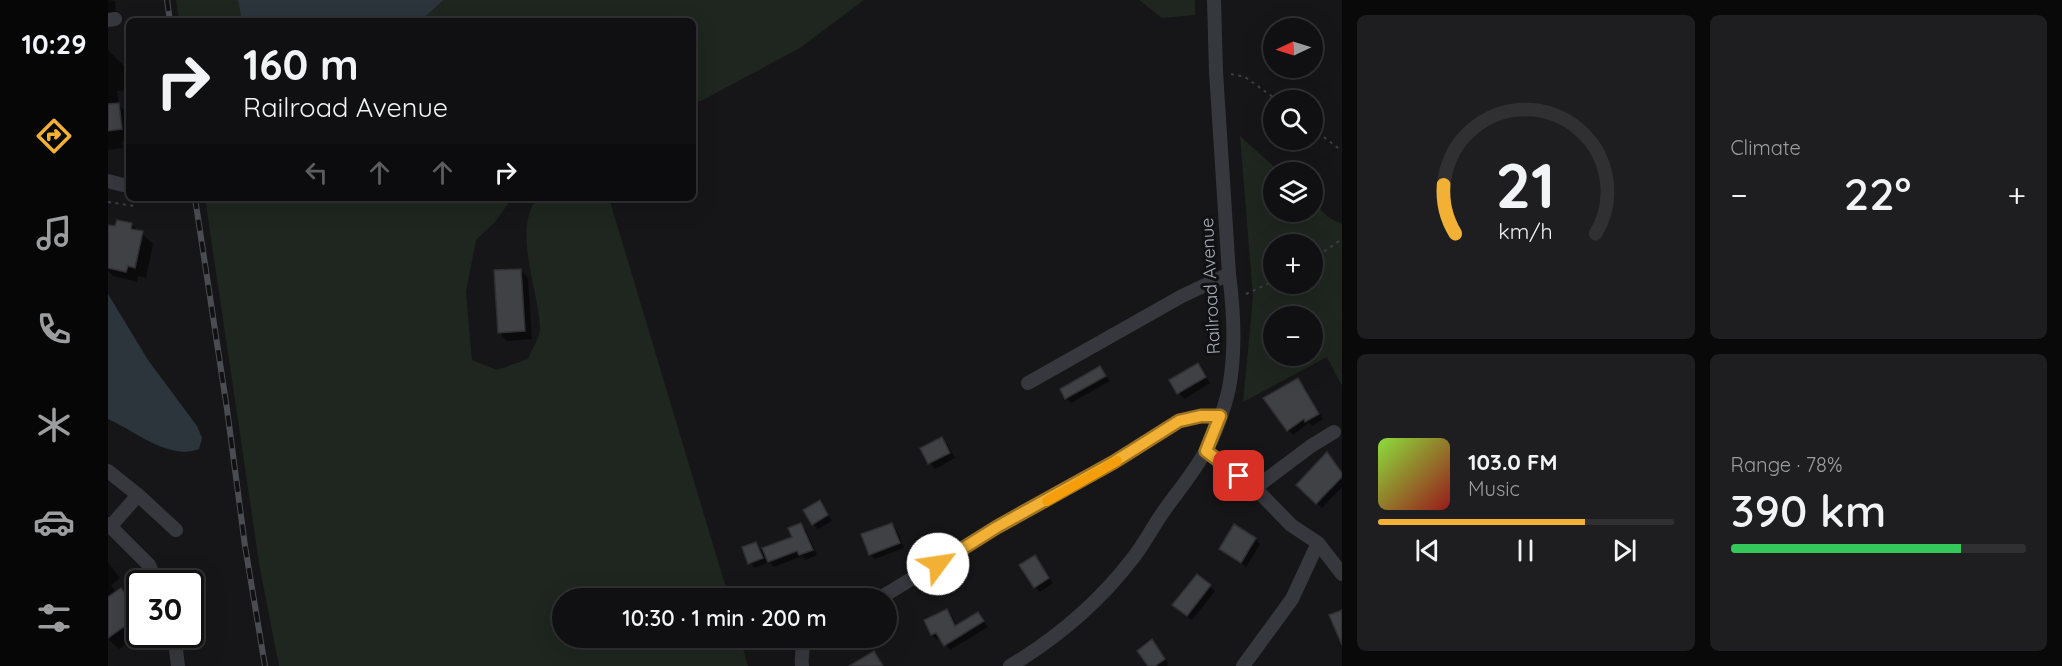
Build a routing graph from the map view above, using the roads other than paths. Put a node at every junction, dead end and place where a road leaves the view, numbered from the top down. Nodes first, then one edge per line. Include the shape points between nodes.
1 (1214, 0) edge
2 (108, 181) edge
3 (123, 185) dead end
4 (1229, 274) junction
5 (1028, 383) dead end
6 (1220, 416) junction
7 (1334, 432) dead end
8 (1206, 451) junction
9 (108, 471) edge
10 (1255, 488) junction
11 (138, 495) junction
12 (109, 526) edge
13 (176, 530) dead end
14 (1318, 543) junction
15 (151, 570) edge
16 (1342, 574) edge
17 (896, 588) edge
18 (176, 648) edge
19 (803, 648) edge
20 (178, 666) edge
21 (802, 666) edge
22 (1010, 666) edge
23 (1243, 666) edge

1 - 4 street, Railroad Avenue
2 - 3 street
4 - 5 street via 1182,296
4 - 6 street, Railroad Avenue via 1233,357
6 - 8 street, Railroad Avenue
6 - 17 street via 1179,421
7 - 10 street
8 - 10 street
8 - 22 street, Railroad Avenue via 1114,582 1050,640
9 - 11 street
10 - 14 street via 1291,525
11 - 12 street
11 - 13 street
12 - 15 street
14 - 16 street
14 - 23 street via 1292,599
18 - 20 street
19 - 21 street

